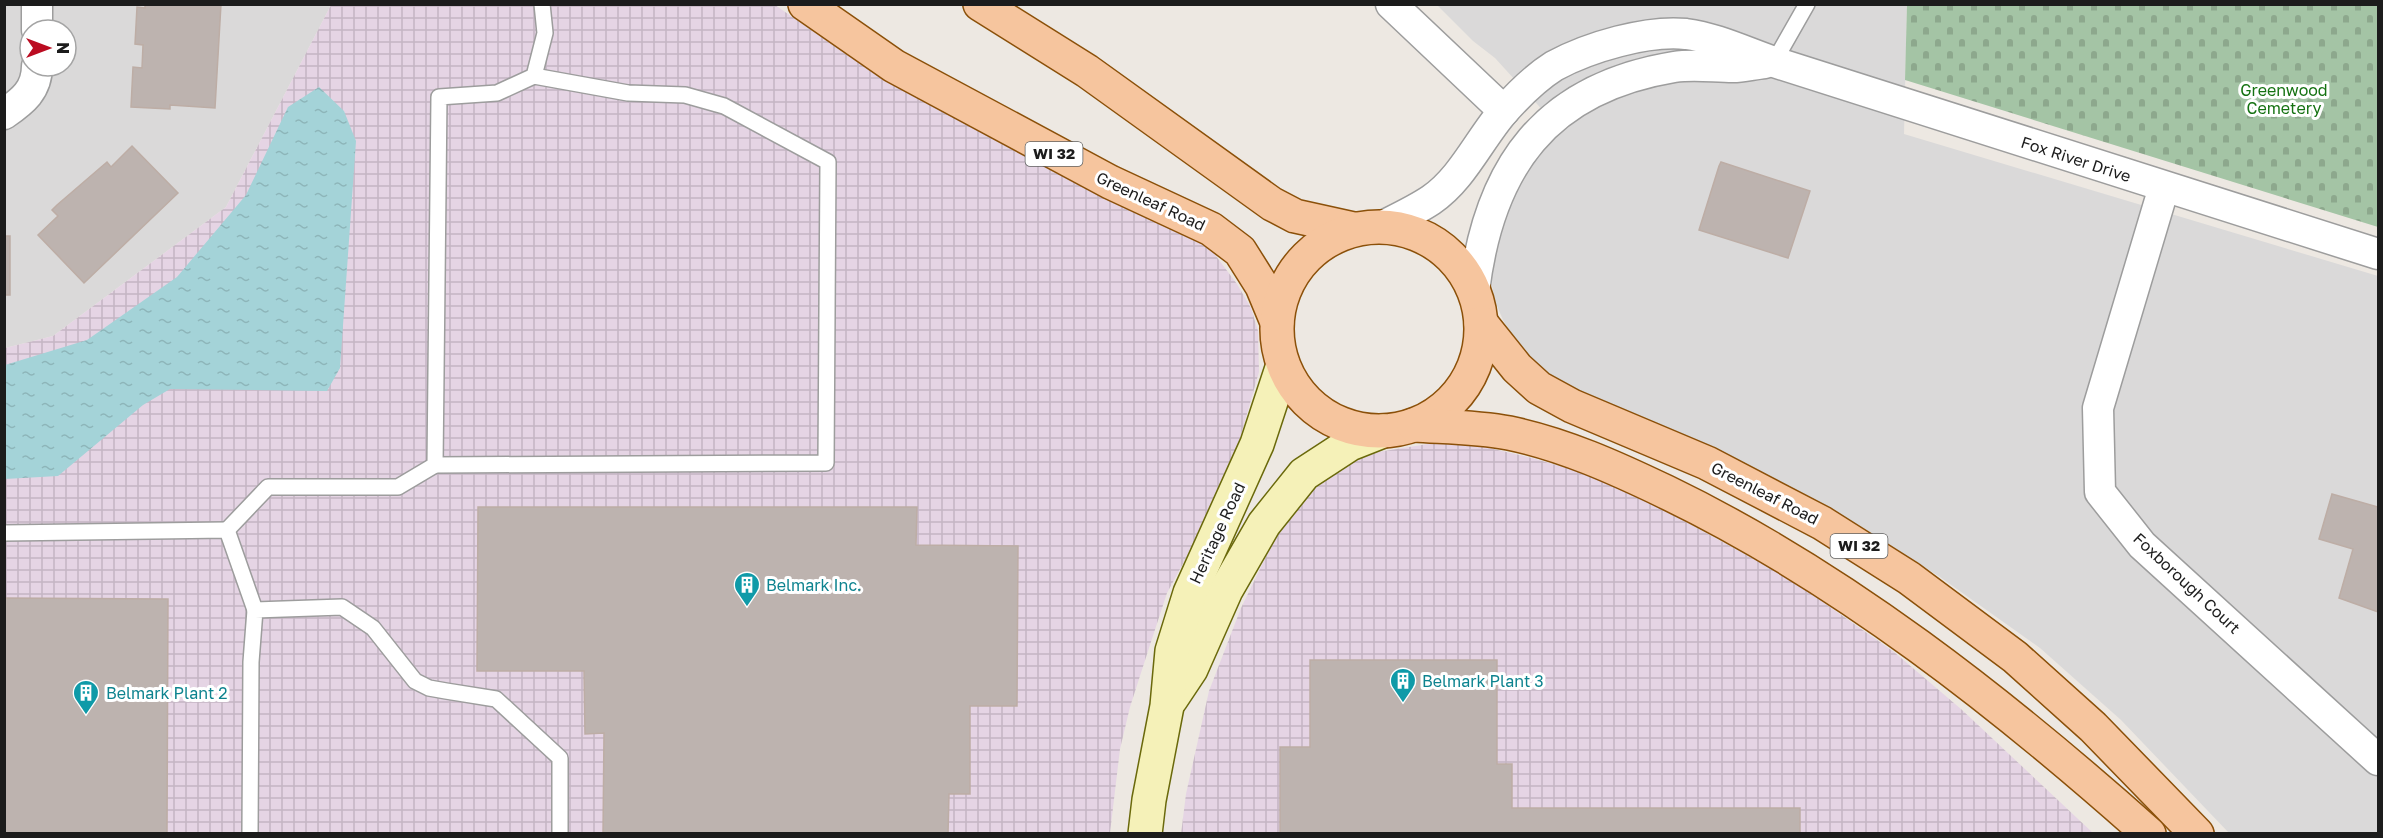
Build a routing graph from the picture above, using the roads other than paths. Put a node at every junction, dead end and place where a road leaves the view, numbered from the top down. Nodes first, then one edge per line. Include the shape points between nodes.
1 (542, 4) edge
2 (806, 4) edge
3 (980, 4) edge
4 (1391, 4) edge
5 (1807, 4) edge
6 (1774, 62) junction
7 (534, 76) junction
8 (36, 78) edge
9 (1504, 111) junction
10 (4, 114) edge
11 (2164, 187) junction
12 (1369, 228) junction
13 (2379, 254) edge
14 (1474, 291) junction
15 (1277, 322) junction
16 (1481, 323) junction
17 (1283, 365) junction
18 (1414, 425) junction
19 (1383, 431) junction
20 (435, 465) junction
21 (227, 530) junction
22 (4, 533) edge
23 (255, 610) junction
24 (1167, 706) junction
25 (2379, 760) edge
26 (250, 834) edge
27 (560, 834) edge
28 (1145, 834) edge
29 (2149, 834) edge
30 (2197, 834) edge

1 - 7 lane via 545,33
2 - 15 main road, Greenleaf Road / WI 32 via 894,66 1110,182 1211,229 1240,251 1262,285
3 - 12 main road, WI 32 via 1087,71 1272,204 1295,216
4 - 9 street
5 - 6 lane
6 - 9 street, Fox River Drive via 1706,38 1684,34 1639,37 1555,66 1526,87
6 - 11 street, Fox River Drive
6 - 14 street, Fox River Drive via 1655,70 1577,99 1544,127 1513,164 1492,209 1478,258
7 - 20 lane via 497,93 439,98
7 - 20 lane via 628,93 685,95 724,106 828,162 826,463
8 - 10 street via 31,92
9 - 12 street, Fox River Drive via 1458,174 1432,200
11 - 13 street, Fox River Drive
11 - 25 street, Foxborough Court via 2098,408 2100,492 2142,544
12 - 14 main road, WI 32 via 1411,231 1436,244 1457,263
12 - 15 main road via 1328,240 1316,248 1296,269 1283,294
14 - 16 main road, WI 32
15 - 17 main road, WI 32
16 - 18 main road via 1478,355 1465,385 1443,409
16 - 30 main road, Greenleaf Road / WI 32 via 1517,368 1539,388 1707,463 1822,523 1909,578 2032,672 2093,727
17 - 19 main road, WI 32 via 1298,391 1322,414 1351,428
17 - 24 main road, Heritage Road via 1257,444 1190,593 1172,651
18 - 19 main road, WI 32
18 - 29 main road, WI 32 via 1510,433 1552,445 1631,475 1767,546 1857,604 1967,683
19 - 24 main road, Heritage Road via 1350,444 1304,474 1271,516 1227,590 1191,669
20 - 21 lane via 398,487 268,488
21 - 22 lane
21 - 23 lane
23 - 26 lane
23 - 27 lane via 342,607 373,628 415,681 437,690 495,699 560,758
24 - 28 main road, Heritage Road

